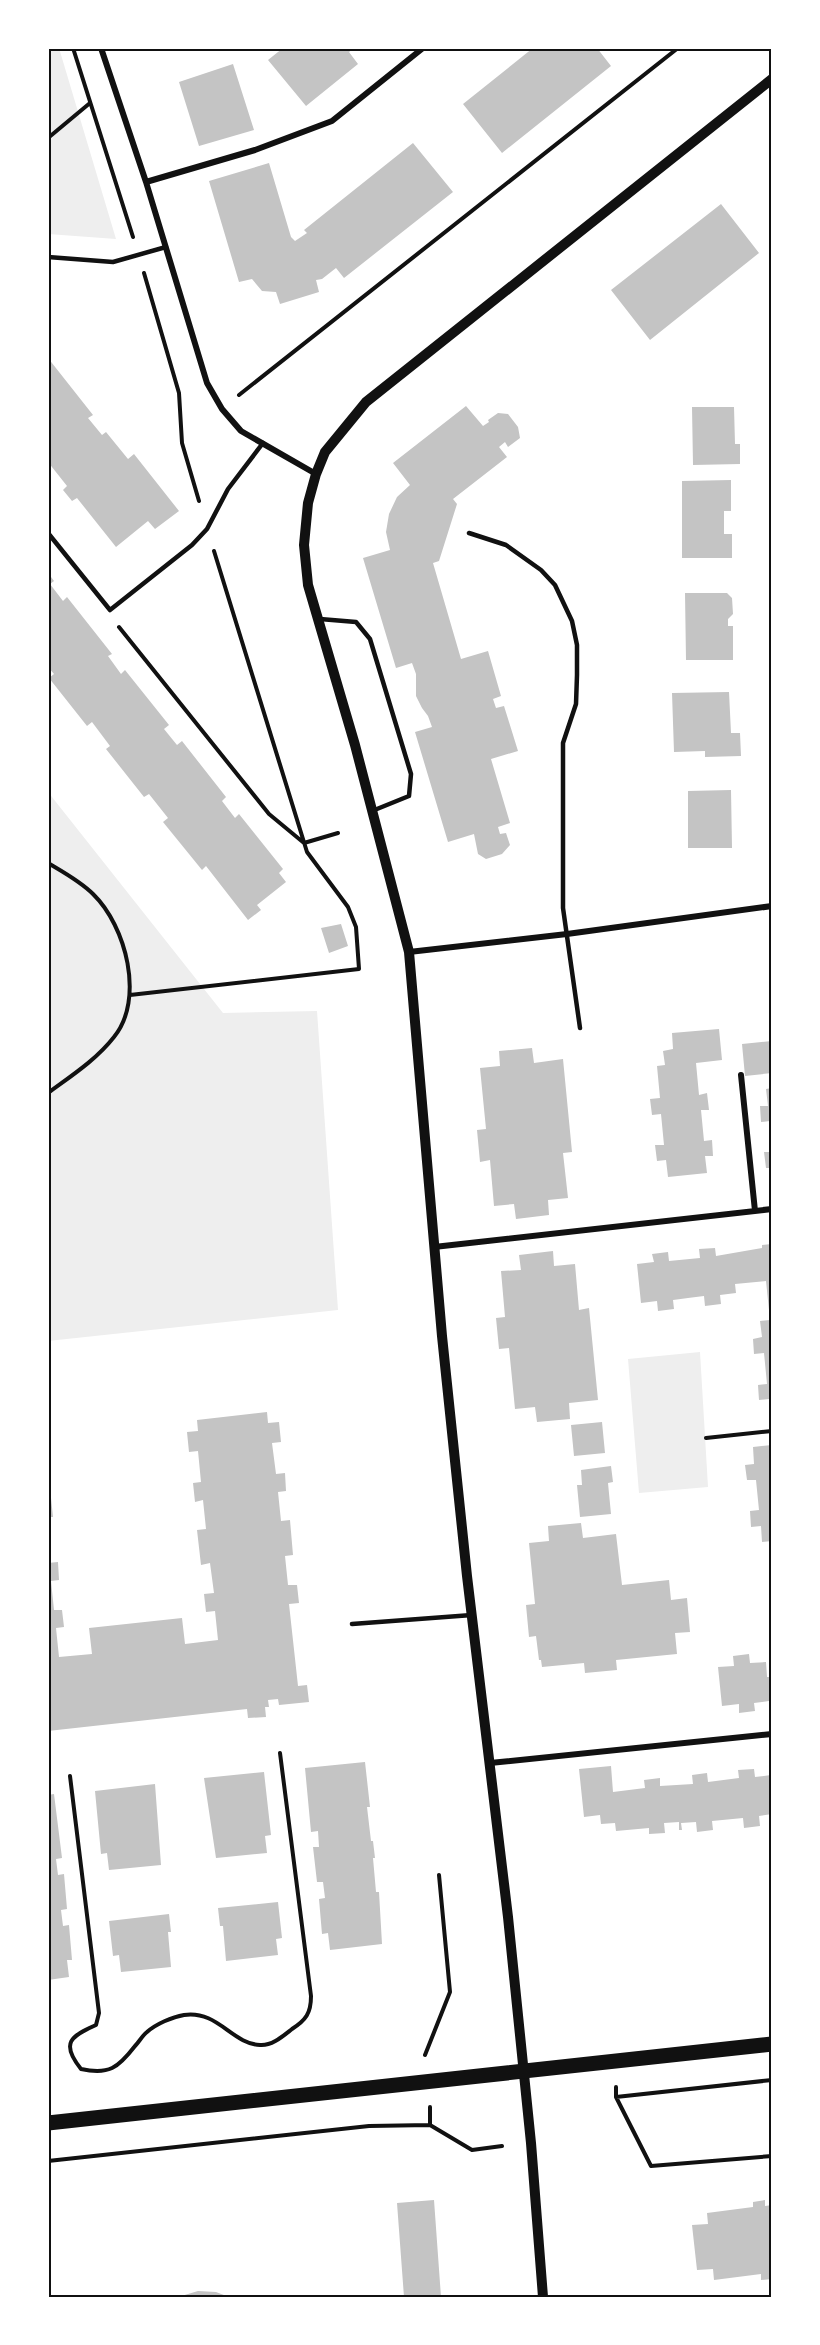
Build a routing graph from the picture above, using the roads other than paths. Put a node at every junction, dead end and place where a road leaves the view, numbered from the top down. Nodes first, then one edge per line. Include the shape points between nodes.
1 (101, 48) edge
2 (423, 48) edge
3 (772, 79) edge
4 (146, 182) junction
5 (166, 247) junction
6 (48, 257) edge
7 (263, 443) junction
8 (316, 474) junction
9 (48, 532) edge
10 (469, 533) dead end
11 (318, 619) junction
12 (372, 811) junction
13 (772, 906) edge
14 (567, 934) junction
15 (409, 952) junction
16 (580, 1028) dead end
17 (741, 1076) dead end
18 (772, 1209) edge
19 (755, 1211) junction
20 (434, 1247) junction
21 (472, 1615) junction
22 (352, 1624) dead end
23 (772, 1734) edge
24 (490, 1763) junction
25 (772, 2044) edge
26 (524, 2071) junction
27 (48, 2123) edge
28 (543, 2297) edge

1 - 4 street
2 - 4 street via 332,121 255,150
3 - 8 street via 366,402 325,452
4 - 5 street
5 - 6 lane via 112,262
5 - 7 street via 207,383 241,431
7 - 8 street
7 - 9 lane via 228,489 207,529 110,610
8 - 11 street via 303,545 308,585
10 - 14 lane via 506,545 541,570 555,585 572,621 577,645 576,704 563,743 563,908
11 - 12 street
11 - 12 lane via 356,622 370,639 411,774 409,796
12 - 15 street
13 - 14 street
14 - 15 street
14 - 16 lane
15 - 20 street
17 - 19 street
18 - 19 street
19 - 20 street
20 - 21 street
21 - 22 lane
21 - 24 street
23 - 24 street
24 - 26 street
25 - 26 main road
26 - 27 main road
26 - 28 street

